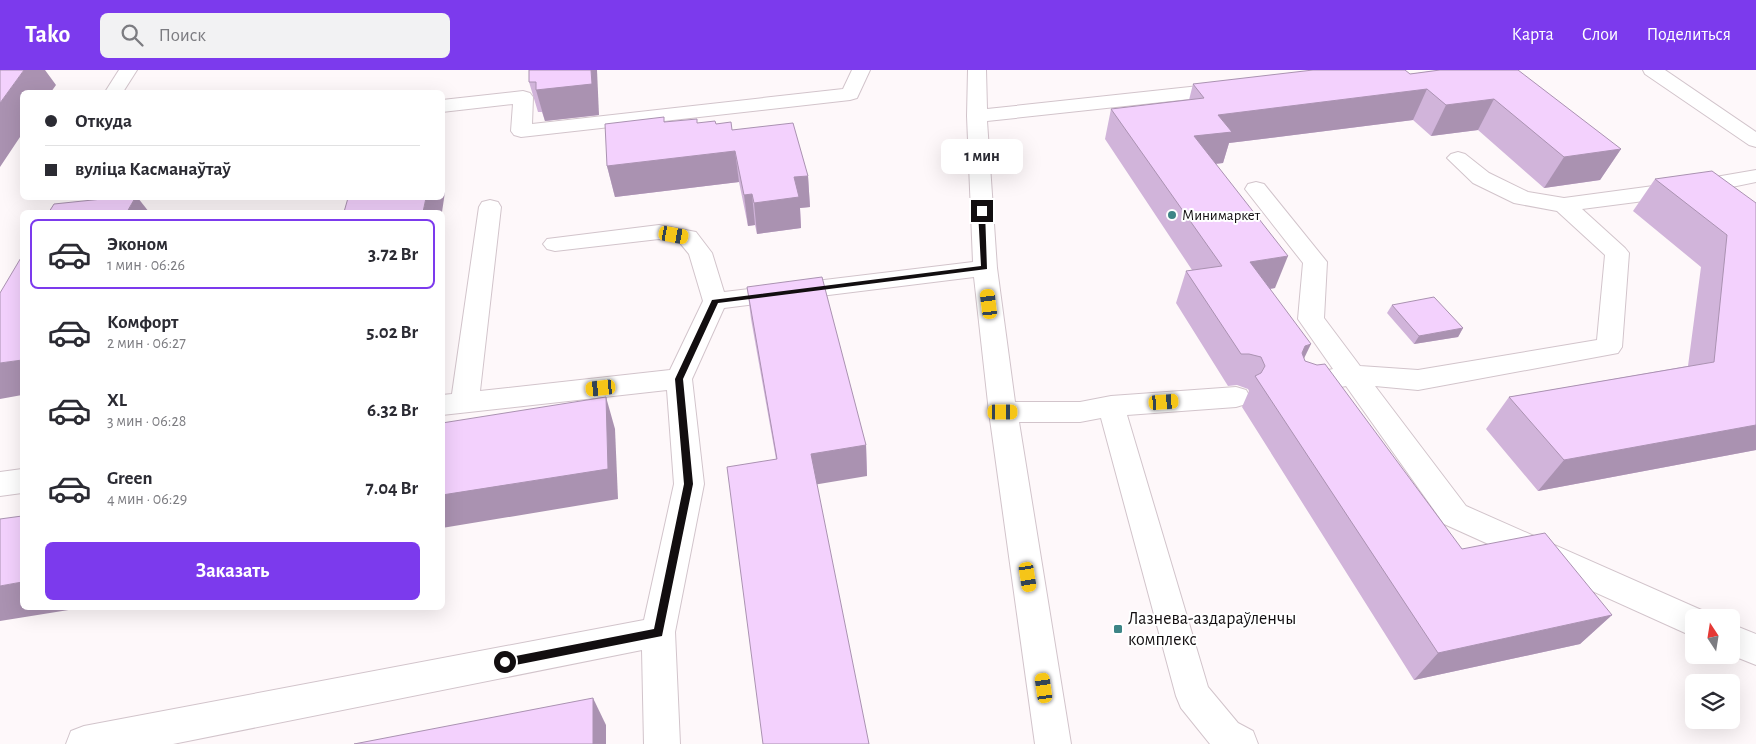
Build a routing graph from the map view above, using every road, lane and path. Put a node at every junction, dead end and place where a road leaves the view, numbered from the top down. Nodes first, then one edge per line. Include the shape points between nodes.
1 (128, 70) edge
2 (861, 70) edge
3 (978, 70) edge
4 (1652, 70) edge
5 (1247, 87) edge
6 (115, 90) edge
7 (445, 106) edge
8 (977, 116) junction
9 (1756, 141) edge
10 (1458, 158) dead end
11 (1756, 176) edge
12 (1256, 189) dead end
13 (1564, 205) junction
14 (490, 208) dead end
15 (555, 244) dead end
16 (985, 268) junction
17 (715, 301) junction
18 (1351, 375) junction
19 (679, 379) junction
20 (1302, 385) edge
21 (1236, 397) dead end
22 (454, 404) edge
23 (1111, 406) junction
24 (1003, 412) junction
25 (20, 481) edge
26 (0, 484) edge
27 (1685, 618) edge
28 (658, 632) junction
29 (1740, 643) edge
30 (1756, 650) edge
31 (84, 744) edge
32 (662, 744) edge
33 (1053, 744) edge
34 (1240, 744) edge

1 - 6 street
2 - 7 street via 850,94 521,131 523,98
3 - 8 street
4 - 9 street
5 - 8 street
8 - 16 street
10 - 13 street via 1482,178 1522,198
11 - 13 street
12 - 18 street via 1315,262 1311,319
13 - 18 street via 1617,253 1609,347 1418,380
14 - 22 street
15 - 17 street via 659,232 688,238 700,252
16 - 17 street
16 - 24 street
17 - 19 street
18 - 20 street
18 - 27 street via 1455,515
19 - 22 street
19 - 28 street via 689,484
21 - 23 street
23 - 24 street via 1080,412
23 - 34 street via 1193,696 1225,735
24 - 33 street
25 - 26 street
28 - 31 street
28 - 32 street
29 - 30 street

